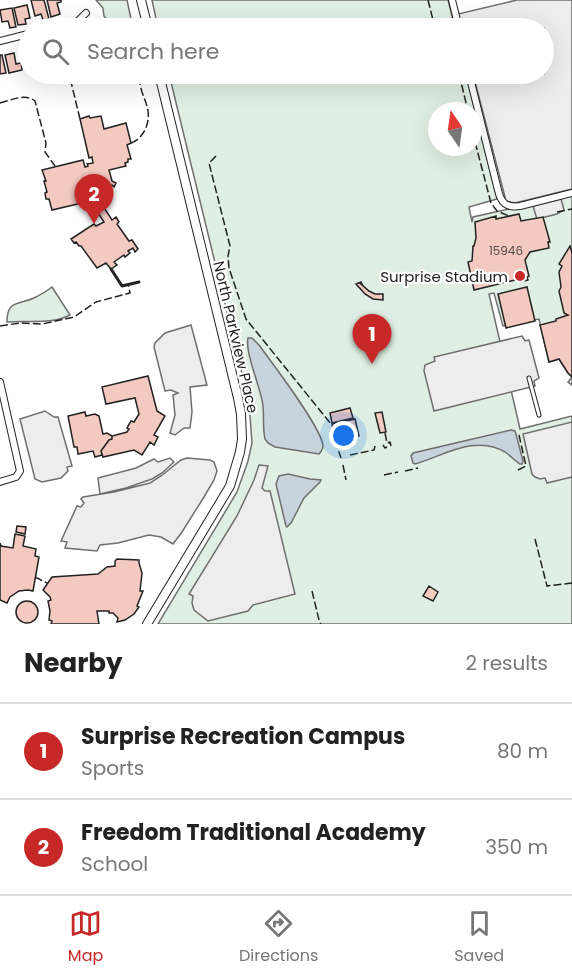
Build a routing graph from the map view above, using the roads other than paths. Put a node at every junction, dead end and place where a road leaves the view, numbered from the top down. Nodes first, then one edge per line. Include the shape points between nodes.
1 (141, 0) edge
2 (452, 0) edge
3 (86, 13) dead end
4 (80, 18) edge
5 (146, 18) edge
6 (456, 18) edge
7 (18, 36) edge
8 (0, 41) edge
9 (161, 84) edge
10 (472, 84) edge
11 (572, 193) edge
12 (529, 378) dead end
13 (0, 382) edge
14 (539, 415) dead end
15 (0, 483) edge
16 (147, 624) edge

1 - 5 street
2 - 6 street
3 - 4 street
7 - 8 street
9 - 16 street, North Parkview Place via 238,398 242,439 230,486
10 - 11 street via 500,197 506,205 520,206
12 - 14 lane
13 - 15 street via 20,471 16,477

